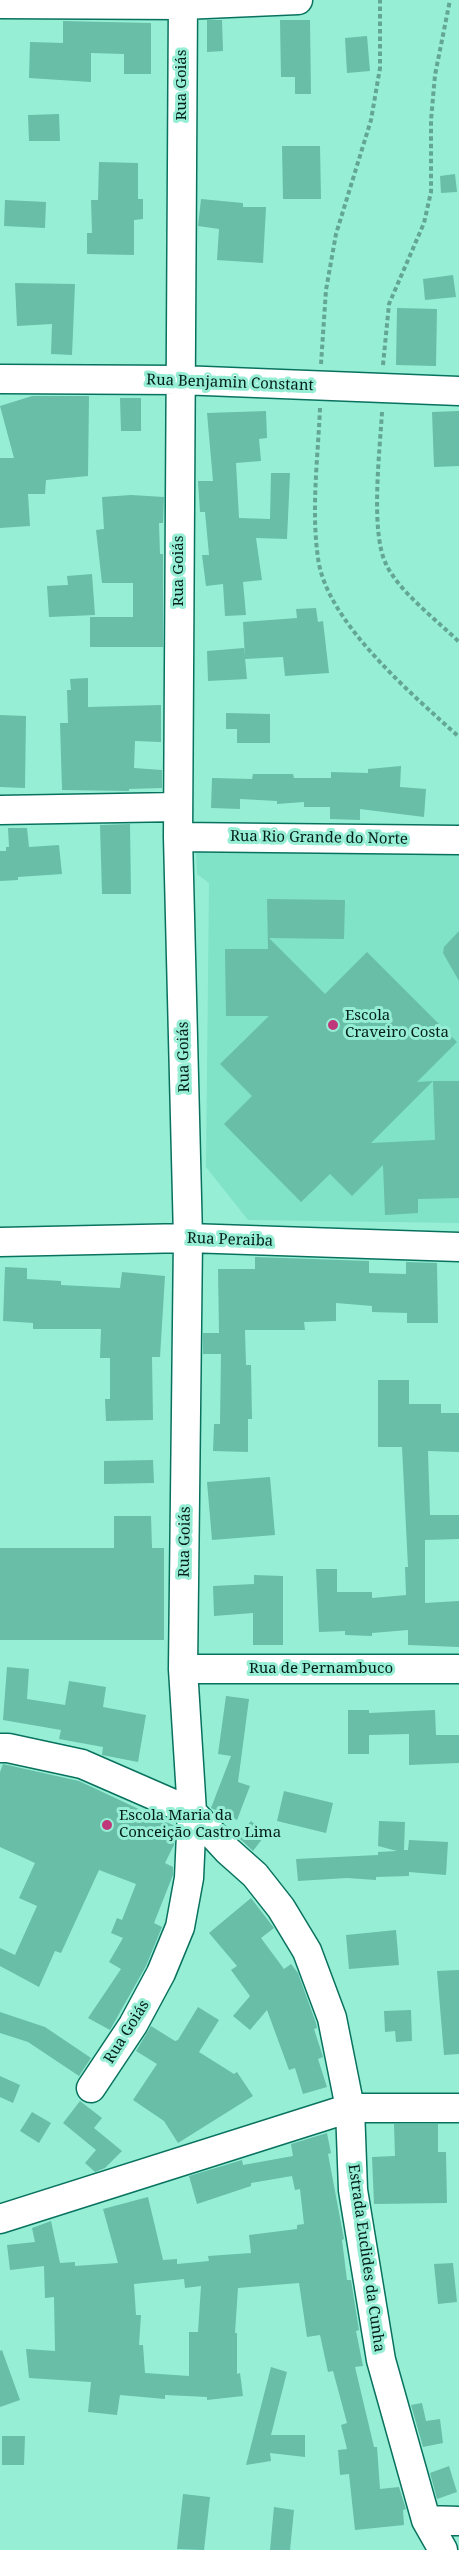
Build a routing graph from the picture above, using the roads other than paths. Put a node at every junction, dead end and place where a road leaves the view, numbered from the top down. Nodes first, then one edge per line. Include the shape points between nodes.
1 (298, 0) edge
2 (183, 3) edge
3 (0, 4) edge
4 (0, 379) edge
5 (180, 380) junction
6 (459, 391) edge
7 (178, 807) junction
8 (0, 810) edge
9 (178, 837) junction
10 (459, 840) edge
11 (188, 1238) junction
12 (0, 1242) edge
13 (459, 1247) edge
14 (183, 1669) junction
15 (459, 1669) edge
16 (0, 1748) edge
17 (192, 1812) junction
18 (91, 2088) dead end
19 (350, 2108) junction
20 (459, 2108) edge
21 (0, 2219) edge
22 (426, 2520) junction
23 (459, 2522) edge
24 (443, 2550) edge

1 - 2 street
2 - 3 street
2 - 5 street, Rua Goiás
4 - 5 street, Rua Benjamin Constant
5 - 6 street, Rua Benjamin Constant
5 - 7 street, Rua Goiás
7 - 8 street
7 - 9 street, Rua Goiás
9 - 10 street, Rua Rio Grande do Norte
9 - 11 street, Rua Goiás
11 - 12 street, Rua Peraiba
11 - 13 street, Rua Peraiba
11 - 14 street, Rua Goiás
14 - 15 street, Rua de Pernambuco
14 - 17 street, Rua Goiás
16 - 17 street, Estrada Euclides da Cunha via 82,1764
17 - 18 street, Rua Goiás via 189,1878 180,1927 133,2025
17 - 19 street, Estrada Euclides da Cunha via 255,1875 307,1951 332,2018
19 - 20 street
19 - 21 street
19 - 22 street, Estrada Euclides da Cunha via 353,2190 377,2338
22 - 23 street
22 - 24 street, Estrada Euclides da Cunha

